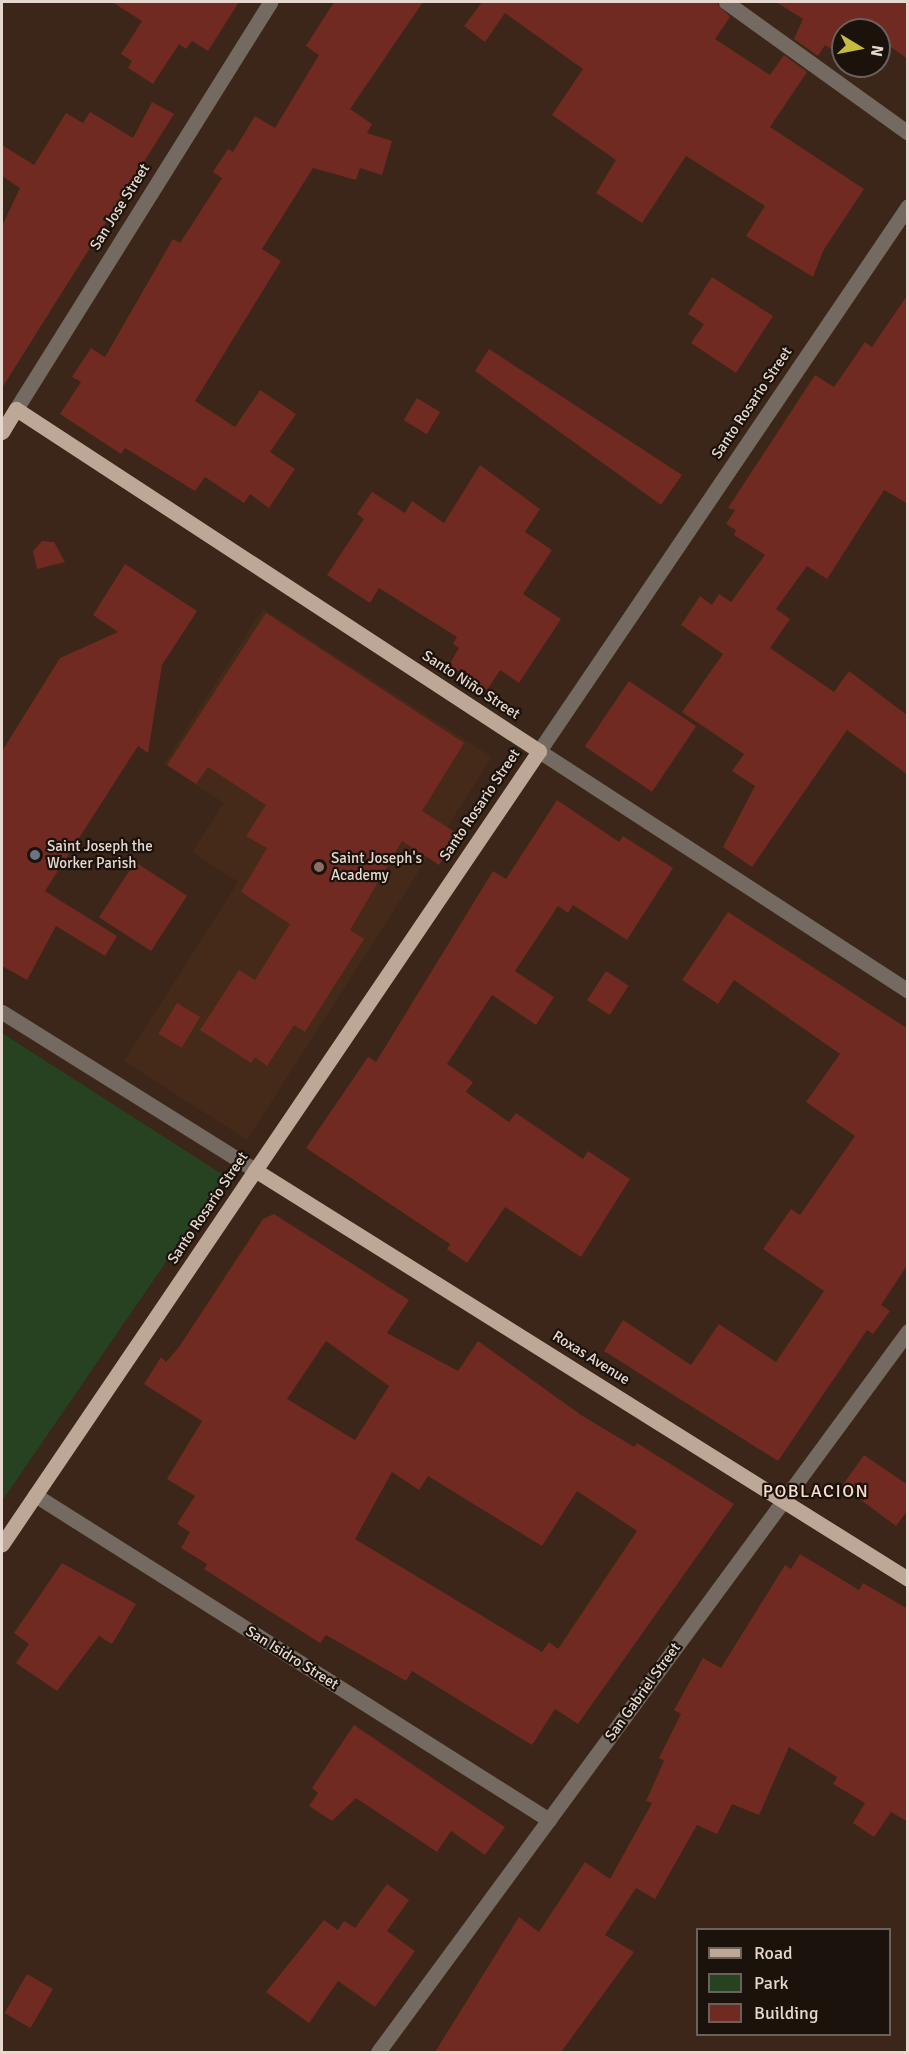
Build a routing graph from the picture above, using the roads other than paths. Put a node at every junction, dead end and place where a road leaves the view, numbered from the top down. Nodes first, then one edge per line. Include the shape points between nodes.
1 (270, 2) edge
2 (726, 2) edge
3 (908, 133) edge
4 (908, 206) edge
5 (16, 409) junction
6 (2, 432) edge
7 (539, 751) junction
8 (908, 992) edge
9 (2, 1012) edge
10 (255, 1170) junction
11 (908, 1330) edge
12 (35, 1495) junction
13 (784, 1499) junction
14 (2, 1544) edge
15 (908, 1578) edge
16 (549, 1820) junction
17 (378, 2052) edge

1 - 5 street, San Jose Street
2 - 3 street
4 - 7 street, Santo Rosario Street
5 - 6 main road, San Jose Street
5 - 7 main road, Santo Niño Street
7 - 8 street, Santo Niño Street
7 - 10 main road, Santo Rosario Street
9 - 10 street
10 - 12 main road, Santo Rosario Street
10 - 13 main road, Roxas Avenue
11 - 13 street, San Gabriel Street
12 - 14 main road, Santo Rosario Street
12 - 16 street, San Isidro Street
13 - 15 main road, Roxas Avenue
13 - 16 street, San Gabriel Street
16 - 17 street, San Gabriel Street

